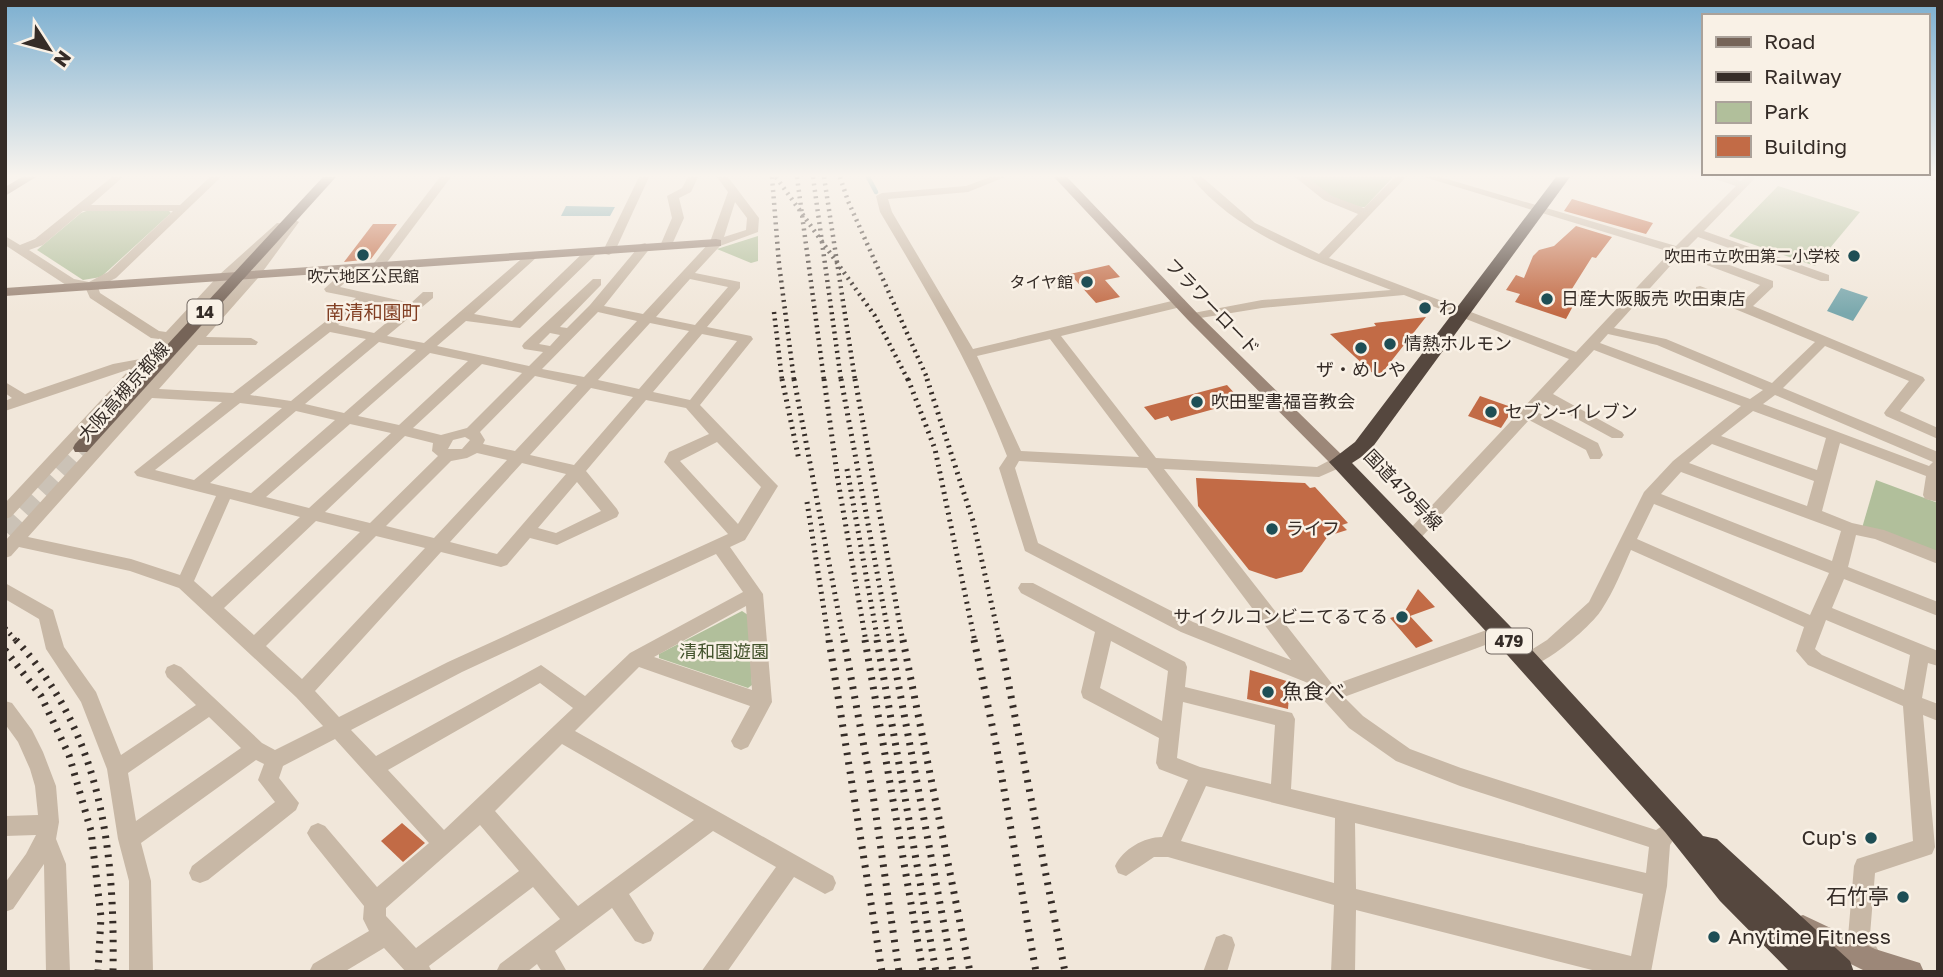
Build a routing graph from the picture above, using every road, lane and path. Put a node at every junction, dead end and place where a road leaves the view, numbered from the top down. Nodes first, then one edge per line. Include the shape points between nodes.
1 (62, 223) edge
2 (167, 223) edge
3 (287, 223) edge
4 (411, 223) edge
5 (622, 223) edge
6 (676, 223) edge
7 (723, 223) edge
8 (753, 223) edge
9 (892, 223) edge
10 (1103, 223) edge
11 (1248, 223) edge
12 (1357, 223) edge
13 (1528, 223) edge
14 (1581, 223) edge
15 (1707, 223) edge
16 (1697, 233) junction
17 (5, 240) edge
18 (716, 243) junction
19 (666, 246) junction
20 (645, 247) junction
21 (20, 249) junction
22 (608, 251) junction
23 (1677, 251) junction
24 (592, 252) junction
25 (531, 257) junction
26 (1321, 259) junction
27 (378, 266) junction
28 (355, 268) junction
29 (688, 275) junction
30 (239, 276) junction
31 (566, 278) junction
32 (1825, 278) dead end
33 (597, 282) junction
34 (616, 285) junction
35 (91, 286) junction
36 (1700, 289) dead end
37 (1407, 291) junction
38 (5, 292) edge
39 (428, 295) dead end
40 (366, 297) junction
41 (1180, 303) junction
42 (413, 307) junction
43 (1744, 307) junction
44 (568, 311) junction
45 (592, 311) junction
46 (1460, 313) junction
47 (463, 316) junction
48 (1192, 317) junction
49 (647, 318) junction
50 (327, 327) junction
51 (550, 329) junction
52 (698, 329) junction
53 (1607, 330) junction
54 (570, 333) junction
55 (1053, 334) junction
56 (168, 336) junction
57 (377, 338) junction
58 (195, 341) junction
59 (1823, 341) junction
60 (251, 342) dead end
61 (1593, 345) junction
62 (427, 349) junction
63 (552, 350) junction
64 (970, 354) junction
65 (1578, 358) junction
66 (478, 360) junction
67 (144, 363) junction
68 (531, 371) junction
69 (588, 382) junction
70 (5, 386) edge
71 (1775, 388) junction
72 (149, 393) junction
73 (641, 394) junction
74 (1544, 395) junction
75 (236, 398) junction
76 (23, 400) junction
77 (693, 405) junction
78 (1754, 405) junction
79 (293, 406) junction
80 (5, 407) edge
81 (1527, 413) junction
82 (348, 418) junction
83 (402, 431) junction
84 (1938, 434) edge
85 (719, 435) junction
86 (1617, 435) dead end
87 (1834, 436) junction
88 (1710, 438) junction
89 (472, 440) junction
90 (81, 448) tunnel mouth
91 (445, 448) junction
92 (1595, 455) dead end
93 (1015, 456) junction
94 (518, 458) junction
95 (1339, 462) junction
96 (1152, 464) junction
97 (1936, 464) edge
98 (1678, 465) junction
99 (577, 471) junction
100 (1822, 478) junction
101 (198, 485) junction
102 (225, 494) junction
103 (1650, 496) junction
104 (1938, 497) edge
105 (253, 500) junction
106 (5, 513) edge
107 (1813, 514) junction
108 (312, 515) junction
109 (1850, 528) junction
110 (373, 530) junction
111 (526, 531) junction
112 (739, 536) junction
113 (1412, 537) junction
114 (1628, 542) junction
115 (11, 546) edge
116 (436, 546) junction
117 (720, 546) junction
118 (1938, 558) edge
119 (1838, 570) junction
120 (185, 583) junction
121 (1027, 587) dead end
122 (5, 590) edge
123 (754, 594) junction
124 (213, 607) junction
125 (1938, 609) edge
126 (1818, 617) junction
127 (1105, 630) junction
128 (1501, 632) junction
129 (255, 646) junction
130 (1929, 656) edge
131 (636, 659) junction
132 (1527, 662) junction
133 (174, 672) dead end
134 (1315, 678) junction
135 (303, 691) junction
136 (1175, 692) junction
137 (1330, 694) junction
138 (762, 702) junction
139 (1912, 702) junction
140 (210, 706) junction
141 (586, 707) junction
142 (5, 709) edge
143 (1938, 713) edge
144 (338, 727) junction
145 (560, 733) junction
146 (1169, 734) junction
147 (741, 741) dead end
148 (255, 750) junction
149 (275, 760) junction
150 (375, 767) junction
151 (117, 769) junction
152 (1200, 776) junction
153 (1280, 796) junction
154 (481, 811) junction
155 (1345, 811) junction
156 (712, 819) junction
157 (5, 826) edge
158 (47, 831) junction
159 (1667, 832) junction
160 (318, 833) dead end
161 (129, 839) junction
162 (442, 842) junction
163 (1168, 847) junction
164 (1931, 850) edge
165 (791, 864) junction
166 (1126, 866) dead end
167 (536, 872) junction
168 (200, 873) dead end
169 (825, 883) dead end
170 (1656, 886) junction
171 (614, 892) junction
172 (1345, 897) junction
173 (5, 901) edge
174 (376, 903) junction
175 (1778, 914) junction
176 (576, 921) junction
177 (643, 933) dead end
178 (385, 935) junction
179 (1224, 945) dead end
180 (540, 948) junction
181 (1872, 961) junction
182 (417, 967) edge
183 (1800, 970) edge
184 (1639, 971) edge
185 (58, 972) edge
186 (141, 972) edge
187 (321, 972) edge
188 (508, 972) edge
189 (555, 972) edge
190 (713, 972) edge
191 (1214, 972) edge
192 (1343, 972) edge
193 (1839, 972) edge
194 (1911, 972) edge

1 - 21 street via 39,242
2 - 35 street via 111,275
3 - 30 main road, 大阪高槻京都線 / 14
4 - 27 street
5 - 22 street
6 - 19 street
7 - 18 street
8 - 18 street via 752,232
9 - 64 street
10 - 41 street, フラワーロード
11 - 26 street
12 - 26 street
13 - 46 highway, 国道479号線
14 - 23 street
15 - 16 street
16 - 23 street
16 - 32 street
17 - 21 street
18 - 19 street
18 - 29 street
19 - 20 street
20 - 22 street
20 - 34 street
21 - 35 street via 70,282
22 - 24 street
23 - 43 street via 1769,284
23 - 53 street
24 - 25 street
24 - 31 street
25 - 27 street
25 - 47 street
26 - 37 street
27 - 28 street
28 - 30 street
28 - 40 street via 330,289
29 - 49 street
29 - 52 street via 736,285
30 - 35 street
30 - 56 street, 大阪高槻京都線 / 14
30 - 58 street, 大阪高槻京都線 / 14
30 - 90 main road, 大阪高槻京都線 / 14
31 - 33 street
31 - 47 street via 515,326
33 - 34 street
33 - 44 street
34 - 45 street
35 - 38 street
35 - 56 street via 95,295 156,335
36 - 43 street
37 - 46 street
37 - 48 street via 1222,309
39 - 42 street
40 - 42 street
40 - 50 street
41 - 48 street, フラワーロード
41 - 55 street
42 - 57 street
43 - 59 street
44 - 45 street
44 - 51 street
45 - 49 street
45 - 54 street
46 - 65 street
46 - 95 highway, 国道479号線 via 1362,447
47 - 62 street
48 - 95 street, フラワーロード
49 - 52 street
49 - 69 street
50 - 57 street
50 - 75 street
51 - 54 street
51 - 63 street via 529,346
52 - 73 street
52 - 77 street via 746,339
53 - 61 street
53 - 71 street via 1661,342
54 - 63 street
55 - 64 street
55 - 96 street
56 - 67 street, 大阪高槻京都線 / 14
57 - 62 street
57 - 79 street
58 - 60 street
58 - 72 street, 大阪高槻京都線 / 14
59 - 71 street
59 - 84 street via 1919,380 1891,413
61 - 65 street
61 - 78 street
62 - 66 street
62 - 82 street
63 - 68 street
64 - 93 street
65 - 74 street
66 - 68 street
66 - 83 street
67 - 76 street via 118,367
67 - 106 street, 大阪高槻京都線 / 14
68 - 69 street
68 - 89 street
69 - 73 street
69 - 94 street
70 - 76 street
71 - 78 street
71 - 97 street
72 - 75 street
72 - 115 street, 大阪高槻京都線 / 14
73 - 77 street
73 - 99 street
74 - 81 street
74 - 86 street
75 - 79 street
75 - 101 street via 142,472
76 - 80 street
77 - 85 street
78 - 87 street
78 - 88 street
79 - 82 street
79 - 101 street
81 - 92 street via 1593,447
81 - 113 street
82 - 83 street
82 - 105 street
83 - 91 street
83 - 108 street
85 - 112 street via 770,486
85 - 112 street via 674,456 672,462
87 - 97 street
87 - 100 street
88 - 98 street
88 - 100 street
89 - 91 street via 459,433
89 - 94 street
91 - 110 street
93 - 96 street
93 - 134 street via 1007,468 1031,547 1187,627
94 - 99 street
94 - 116 street
95 - 96 street via 1319,472
95 - 113 highway, 国道479号線 / 479
96 - 134 street
97 - 104 street via 1931,495
98 - 103 street
98 - 107 street
99 - 111 street
99 - 111 street via 611,513 557,539
100 - 107 street
101 - 102 street
102 - 105 street
102 - 120 street
103 - 114 street
103 - 119 street
105 - 108 street
107 - 109 street
108 - 110 street
108 - 124 street
109 - 118 street
109 - 119 street
110 - 116 street
110 - 129 street
111 - 116 street via 501,561
112 - 117 street
113 - 128 highway, 国道479号線 / 479
114 - 126 street
114 - 132 street via 1595,607
115 - 120 street via 131,565
116 - 135 street
117 - 123 street
117 - 144 street via 455,667
119 - 125 street
119 - 126 street
120 - 124 street
121 - 127 street
122 - 151 street via 47,615 55,649 89,698
123 - 131 street
123 - 138 street
124 - 129 street
126 - 130 street
126 - 139 street via 1805,651 1815,660
127 - 136 street via 1178,667
127 - 146 street via 1090,692
128 - 132 highway, 国道479号線 / 479
128 - 137 street
129 - 135 street
130 - 139 street
131 - 138 street
131 - 141 street
132 - 159 highway, 国道479号線 / 479
133 - 140 street
134 - 137 street
135 - 144 street
136 - 146 street
136 - 153 street via 1285,719
137 - 159 street via 1356,722 1403,755 1460,777
138 - 147 street
139 - 143 street
139 - 164 street
140 - 148 street
140 - 151 street
141 - 145 street
141 - 150 street via 541,673
142 - 158 street via 20,726 48,790
144 - 149 street
144 - 150 street
145 - 154 street
145 - 156 street
146 - 152 street via 1166,763
148 - 149 street
148 - 161 street
149 - 168 street via 268,780 289,803
150 - 162 street
151 - 161 street
152 - 153 street
152 - 163 street
153 - 155 street
154 - 162 street
154 - 167 street
155 - 170 street
155 - 172 street
156 - 165 street
156 - 171 street
157 - 158 street
158 - 173 street
158 - 185 street via 55,864
159 - 170 street
159 - 175 highway, 国道479号線 / 479 via 1727,864
159 - 183 highway, 国道479号線 / 479 via 1730,891
160 - 174 street
161 - 186 street via 140,881
162 - 174 street
163 - 166 street via 1150,847
163 - 172 street
164 - 181 street via 1865,866 1859,937
165 - 169 street
165 - 190 street
167 - 176 street
167 - 182 street
170 - 184 street
171 - 176 street
171 - 177 street
172 - 184 street
172 - 192 street
174 - 178 street via 374,919
175 - 181 street
175 - 193 highway, 国道479号線 / 479
176 - 180 street
178 - 182 street
178 - 187 street
179 - 191 street
180 - 188 street
180 - 189 street
181 - 194 street

